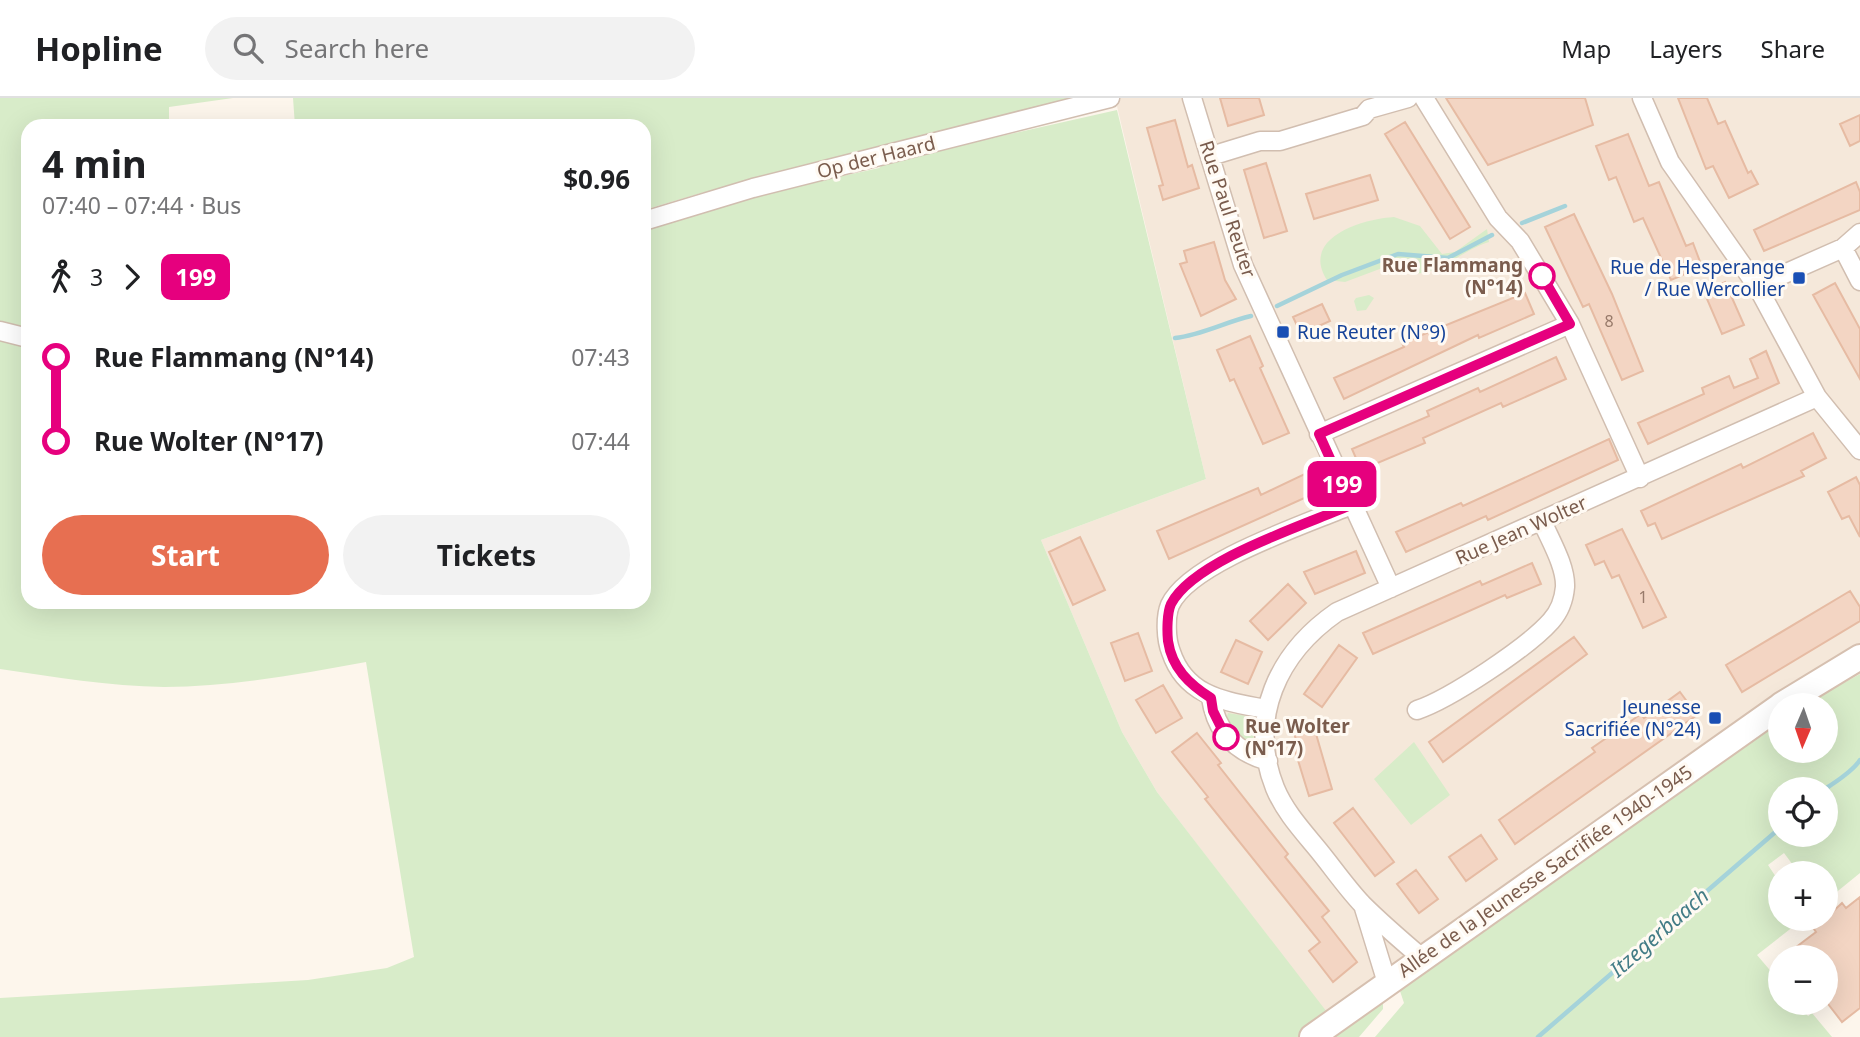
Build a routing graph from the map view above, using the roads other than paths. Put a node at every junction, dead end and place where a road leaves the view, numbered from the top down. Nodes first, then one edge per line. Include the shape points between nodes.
1 (1110, 98) edge
2 (1192, 98) edge
3 (1408, 98) edge
4 (1424, 98) edge
5 (1642, 98) edge
6 (1211, 156) junction
7 (651, 219) edge
8 (1860, 233) edge
9 (1851, 247) edge
10 (1860, 281) edge
11 (1757, 286) junction
12 (1570, 324) junction
13 (0, 331) edge
14 (21, 336) edge
15 (1817, 397) junction
16 (1319, 434) junction
17 (1860, 450) edge
18 (1640, 478) junction
19 (1351, 505) junction
20 (1542, 521) junction
21 (1391, 588) junction
22 (1860, 657) edge
23 (1801, 693) edge
24 (1211, 698) junction
25 (1265, 709) junction
26 (1417, 710) dead end
27 (1768, 714) edge
28 (1268, 761) junction
29 (1363, 904) junction
30 (1422, 958) junction
31 (1388, 983) junction
32 (1312, 1037) edge

1 - 7 street, Op der Haard via 753,188
2 - 6 street, Rue Paul Reuter
3 - 6 street via 1292,137
4 - 12 street
5 - 11 street via 1670,162
6 - 16 street, Rue Paul Reuter via 1243,265
8 - 9 street
9 - 10 street
9 - 11 street
11 - 15 street
12 - 16 street
12 - 18 street
13 - 14 street
15 - 17 street
15 - 18 street, Rue Jean Wolter
16 - 19 street, Rue Paul Reuter
18 - 20 street, Rue Jean Wolter
19 - 21 street, Rue Paul Reuter
19 - 24 street via 1219,562 1196,575 1170,605 1167,634 1176,666 1190,685
20 - 21 street, Rue Jean Wolter
20 - 26 street via 1565,578 1561,604 1552,620 1440,703
21 - 25 street, Rue Jean Wolter via 1337,612 1305,637 1279,671
22 - 23 main road, Allée de la Jeunesse Sacrifiée 1940-1945
24 - 25 street
24 - 28 street via 1226,737 1246,755
25 - 28 street, Rue Jean Wolter
27 - 30 main road, Allée de la Jeunesse Sacrifiée 1940-1945
28 - 29 street, Rue Jean Wolter via 1275,788 1289,813
29 - 30 street, Rue Jean Wolter
29 - 31 street, Rue Jean Wolter
30 - 31 main road, Allée de la Jeunesse Sacrifiée 1940-1945
31 - 32 main road, Allée de la Jeunesse Sacrifiée 1940-1945

